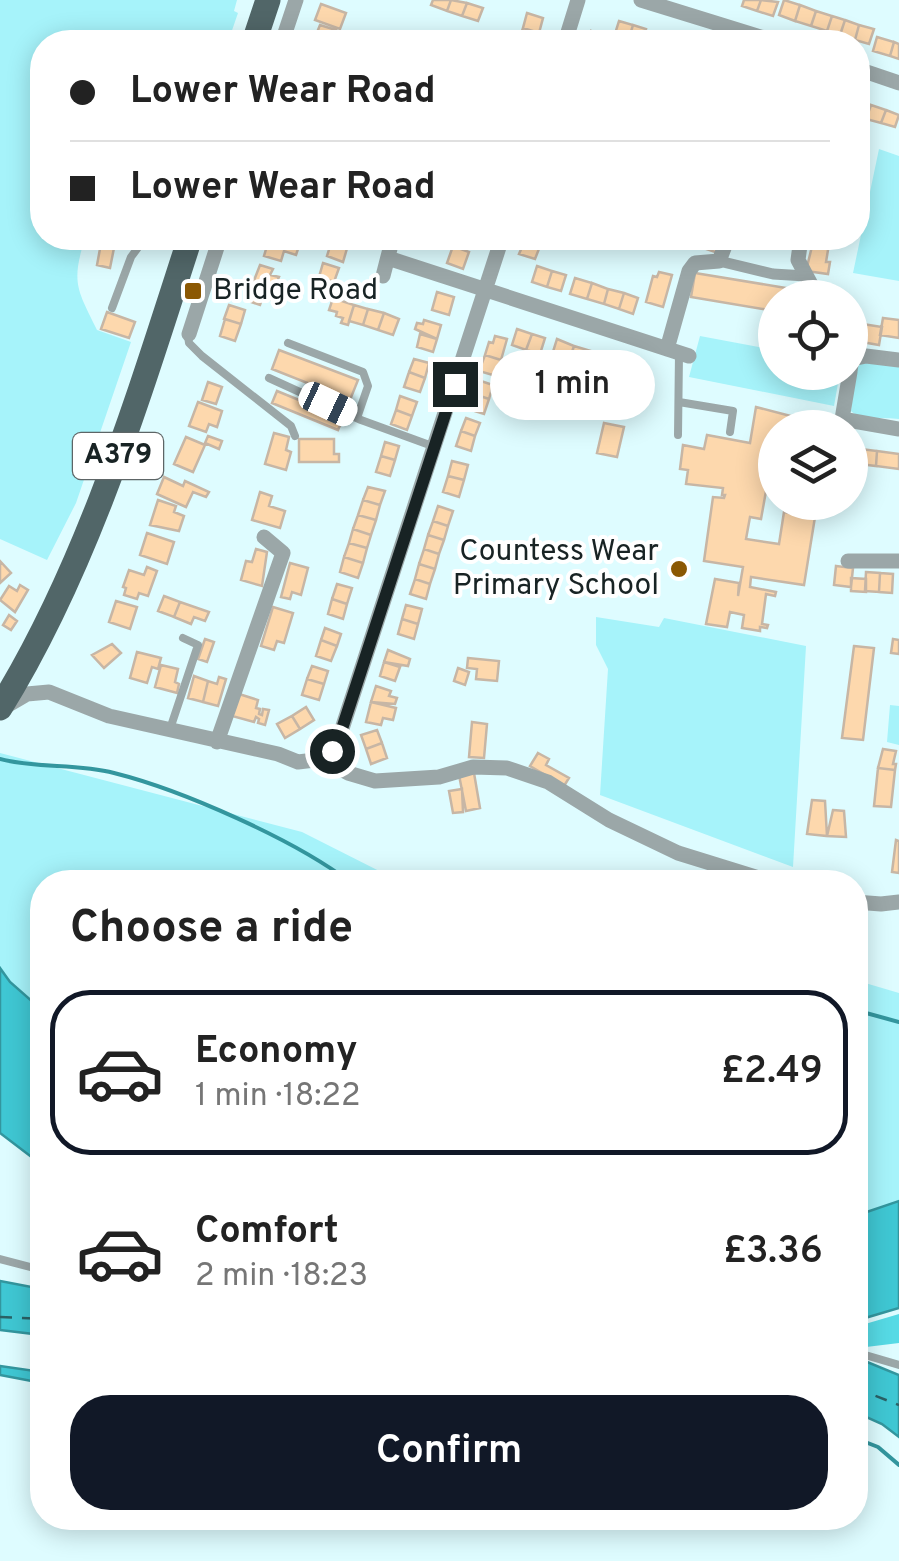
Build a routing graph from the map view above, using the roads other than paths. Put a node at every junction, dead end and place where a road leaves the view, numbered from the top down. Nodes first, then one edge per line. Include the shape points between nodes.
1 (268, 0) edge
2 (296, 0) edge
3 (578, 0) edge
4 (641, 0) edge
5 (258, 30) edge
6 (286, 30) edge
7 (569, 30) edge
8 (738, 30) edge
9 (870, 74) edge
10 (899, 83) edge
11 (136, 250) edge
12 (186, 250) edge
13 (216, 250) edge
14 (390, 250) edge
15 (392, 250) edge
16 (498, 250) edge
17 (723, 250) edge
18 (799, 250) edge
19 (719, 261) junction
20 (383, 276) dead end
21 (806, 276) junction
22 (808, 280) edge
23 (484, 290) junction
24 (112, 308) dead end
25 (189, 334) joint
26 (288, 343) dead end
27 (678, 353) junction
28 (868, 356) edge
29 (899, 360) edge
30 (270, 378) dead end
31 (846, 390) edge
32 (679, 402) junction
33 (357, 418) junction
34 (899, 429) edge
35 (730, 432) dead end
36 (678, 435) dead end
37 (294, 436) dead end
38 (436, 447) junction
39 (264, 537) dead end
40 (848, 561) dead end
41 (899, 561) edge
42 (183, 638) dead end
43 (36, 643) junction
44 (11, 667) edge
45 (49, 692) junction
46 (0, 709) edge
47 (170, 730) junction
48 (217, 742) junction
49 (323, 758) junction
50 (733, 870) edge
51 (899, 902) edge
52 (868, 903) edge
53 (0, 1260) edge
54 (30, 1267) edge
55 (868, 1356) edge
56 (899, 1365) edge

1 - 5 main road
2 - 6 street
3 - 7 street
4 - 8 street
9 - 10 street
11 - 24 lane
12 - 43 main road, A379 via 120,452
13 - 25 street
14 - 20 street
15 - 23 street
16 - 23 street
17 - 19 street
18 - 21 street
19 - 21 street
19 - 27 street via 689,271
21 - 22 street
23 - 27 street
23 - 38 street
25 - 37 lane via 202,356 291,426
26 - 33 lane via 362,372 368,386
27 - 32 lane
28 - 29 street
30 - 33 lane
31 - 34 street via 842,419
32 - 35 lane via 733,411
32 - 36 lane
33 - 38 lane
38 - 49 street via 339,738
39 - 48 street via 288,555
40 - 41 street
42 - 47 lane via 198,644
43 - 44 main road, A379
43 - 45 street via 40,682
44 - 46 main road, A379
45 - 46 street via 27,694
45 - 47 street
47 - 48 street
48 - 49 street via 298,762
49 - 50 street via 375,781 508,768 548,782 678,853
51 - 52 street
53 - 54 lane
55 - 56 lane

